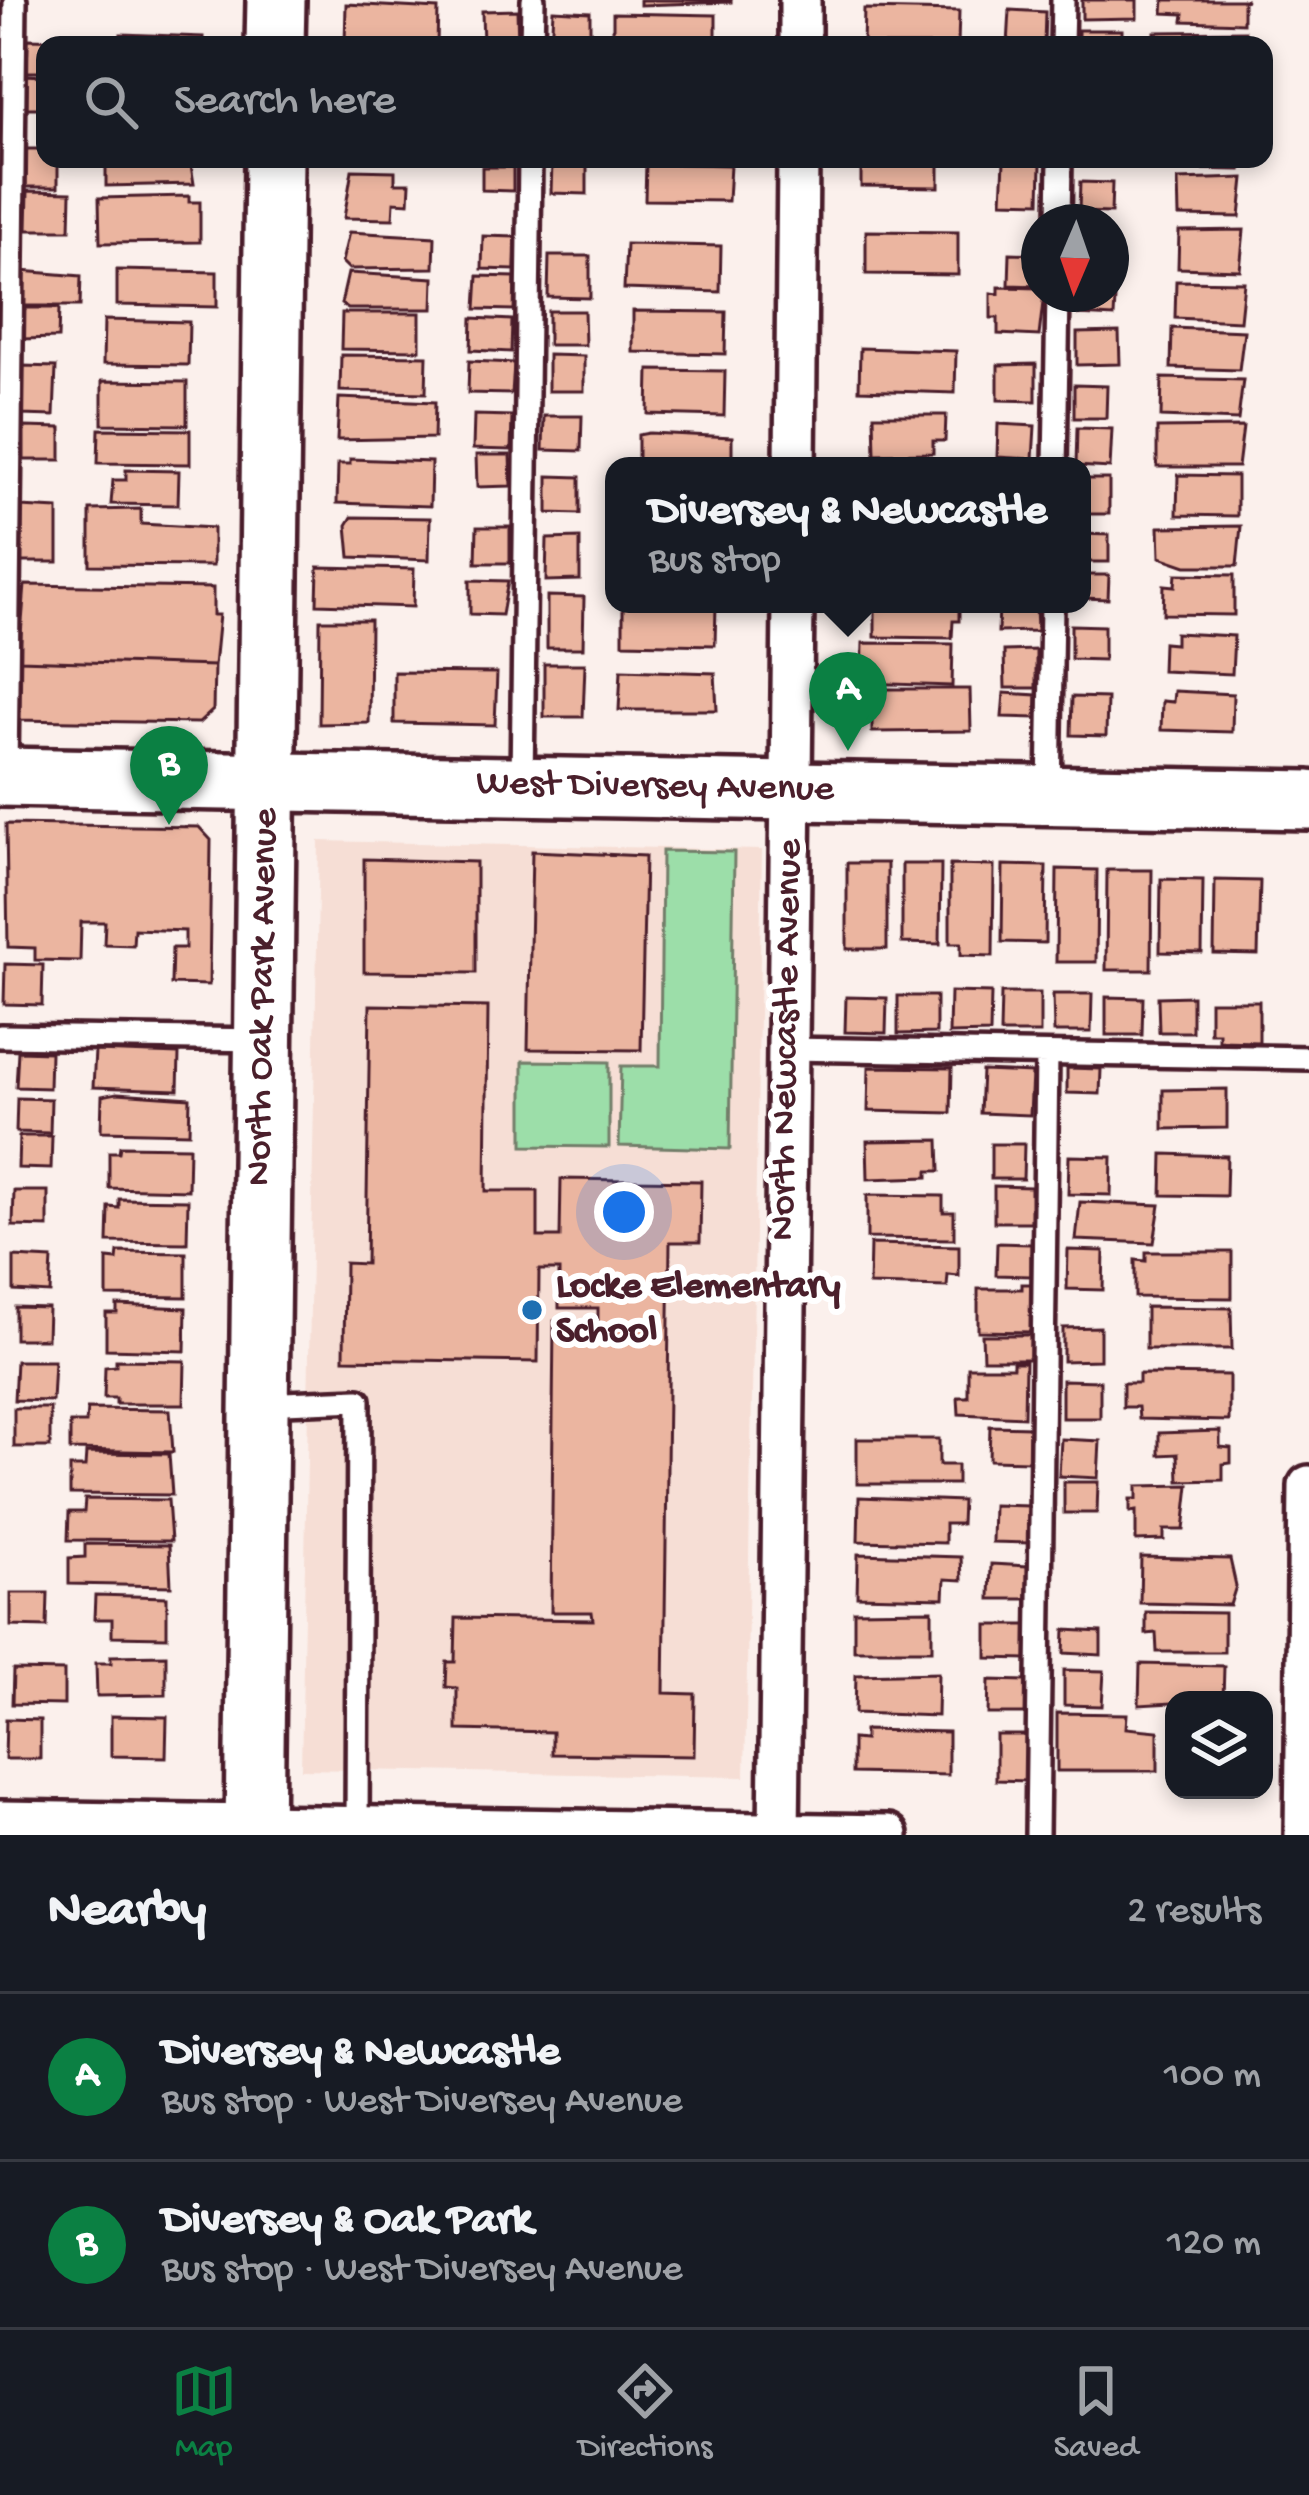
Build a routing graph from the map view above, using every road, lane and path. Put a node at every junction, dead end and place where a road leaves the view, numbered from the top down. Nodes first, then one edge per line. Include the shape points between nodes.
1 (15, 0) edge
2 (276, 0) edge
3 (532, 0) edge
4 (800, 0) edge
5 (1063, 0) edge
6 (275, 36) edge
7 (532, 36) edge
8 (800, 36) edge
9 (1062, 36) edge
10 (274, 168) edge
11 (530, 168) edge
12 (798, 168) edge
13 (1060, 168) edge
14 (1059, 204) edge
15 (1058, 312) edge
16 (795, 457) edge
17 (1054, 457) edge
18 (793, 613) edge
19 (1052, 613) edge
20 (4, 676) edge
21 (3, 777) edge
22 (266, 782) junction
23 (522, 786) junction
24 (791, 791) junction
25 (1048, 796) junction
26 (1309, 800) edge
27 (0, 1036) edge
28 (263, 1040) junction
29 (788, 1049) junction
30 (1047, 1054) junction
31 (1309, 1058) edge
32 (259, 1404) junction
33 (1309, 1486) edge
34 (0, 1821) edge
35 (357, 1827) junction
36 (254, 1830) edge
37 (511, 1832) edge
38 (779, 1834) edge
39 (888, 1835) edge
40 (1037, 1835) edge
41 (1305, 1835) edge

1 - 20 lane
2 - 6 street
3 - 7 lane
4 - 8 street
5 - 9 lane
10 - 22 street, North Oak Park Avenue
11 - 23 lane
12 - 16 street
13 - 14 lane
15 - 17 lane
18 - 24 street, North Newcastle Avenue
19 - 25 lane
20 - 21 lane
21 - 22 street, West Diversey Avenue
22 - 23 street, West Diversey Avenue
22 - 28 street, North Oak Park Avenue
23 - 24 street, West Diversey Avenue
24 - 25 street, West Diversey Avenue
24 - 29 street, North Newcastle Avenue
25 - 26 street, West Diversey Avenue
27 - 28 lane
28 - 32 street, North Oak Park Avenue
29 - 30 lane
29 - 38 street, North Newcastle Avenue
30 - 31 lane
30 - 40 lane
32 - 35 lane via 359,1400
32 - 36 street, North Oak Park Avenue
33 - 41 street
34 - 36 street
35 - 36 street
35 - 37 street
37 - 38 street
38 - 39 street

